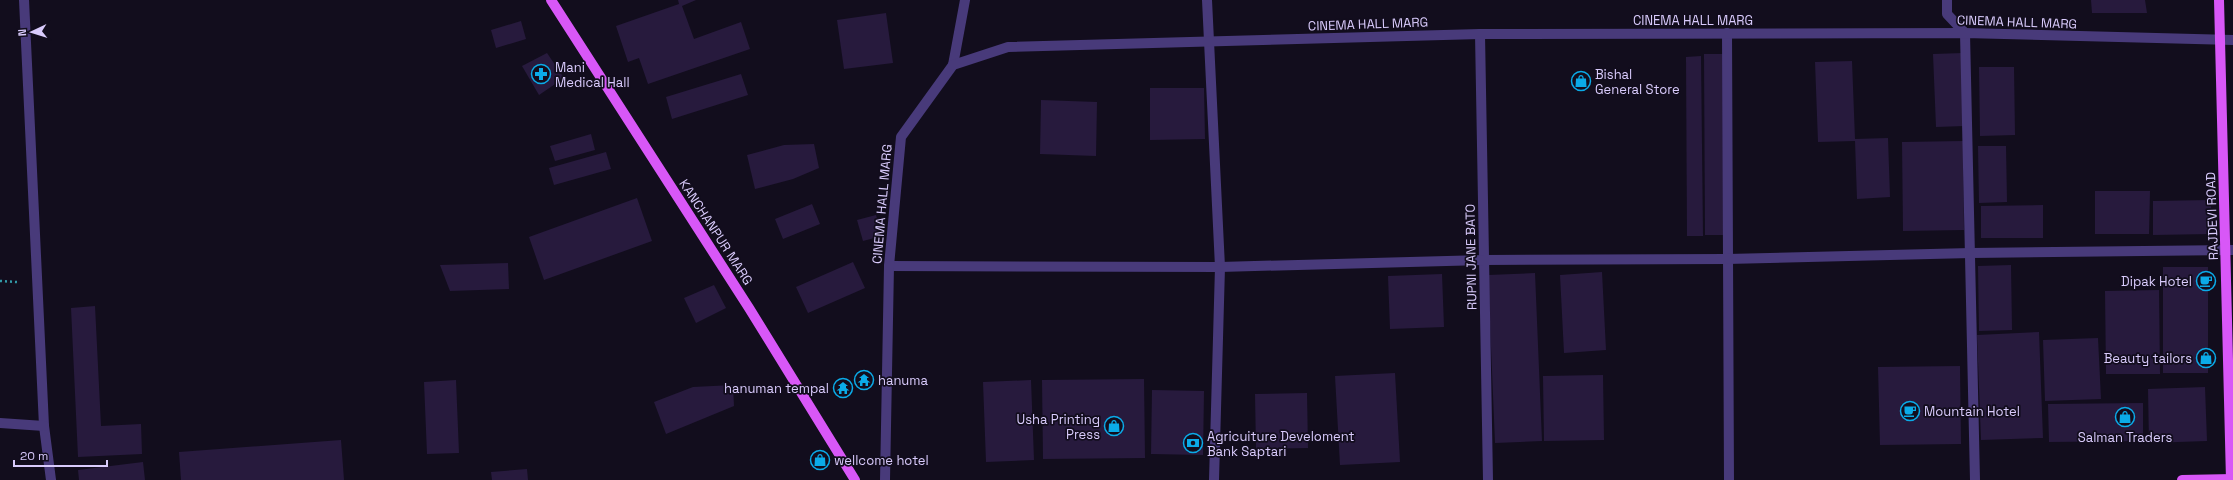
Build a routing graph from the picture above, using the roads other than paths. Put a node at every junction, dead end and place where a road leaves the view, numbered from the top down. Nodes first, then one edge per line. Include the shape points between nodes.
1 (24, 0) edge
2 (551, 0) edge
3 (965, 0) edge
4 (1207, 0) edge
5 (1947, 0) edge
6 (2219, 0) edge
7 (1727, 33) junction
8 (1965, 33) junction
9 (1480, 34) junction
10 (2233, 40) edge
11 (2220, 41) junction
12 (1208, 42) junction
13 (953, 65) junction
14 (2229, 250) edge
15 (1971, 253) junction
16 (1727, 259) junction
17 (1484, 260) junction
18 (889, 266) junction
19 (1220, 268) junction
20 (0, 423) edge
21 (44, 426) junction
22 (2232, 479) edge
23 (51, 480) edge
24 (855, 480) edge
25 (885, 480) edge
26 (1214, 480) edge
27 (1488, 480) edge
28 (1728, 480) edge
29 (1974, 480) edge
30 (2182, 480) edge

1 - 21 street
2 - 24 main road, KANCHANPUR MARG via 749,308
3 - 13 street
4 - 12 street
5 - 8 street via 1947,14
6 - 11 main road, RAJDEVI ROAD
7 - 8 street, CINEMA HALL MARG
7 - 9 street, CINEMA HALL MARG
7 - 16 street
8 - 11 street, CINEMA HALL MARG
8 - 15 street
9 - 12 street, CINEMA HALL MARG
9 - 17 street, RUPNI JANE BATO
10 - 11 street, CINEMA HALL MARG
11 - 14 main road, RAJDEVI ROAD
12 - 13 street, CINEMA HALL MARG via 1008,47
12 - 19 street
13 - 18 street, CINEMA HALL MARG via 901,137
14 - 15 street
14 - 22 main road, RAJDEVI ROAD
15 - 16 street
15 - 29 street
16 - 17 street
16 - 28 street
17 - 19 street
17 - 27 street, RUPNI JANE BATO
18 - 19 street
18 - 25 street, CINEMA HALL MARG
19 - 26 street
20 - 21 street
21 - 23 street
22 - 30 main road

